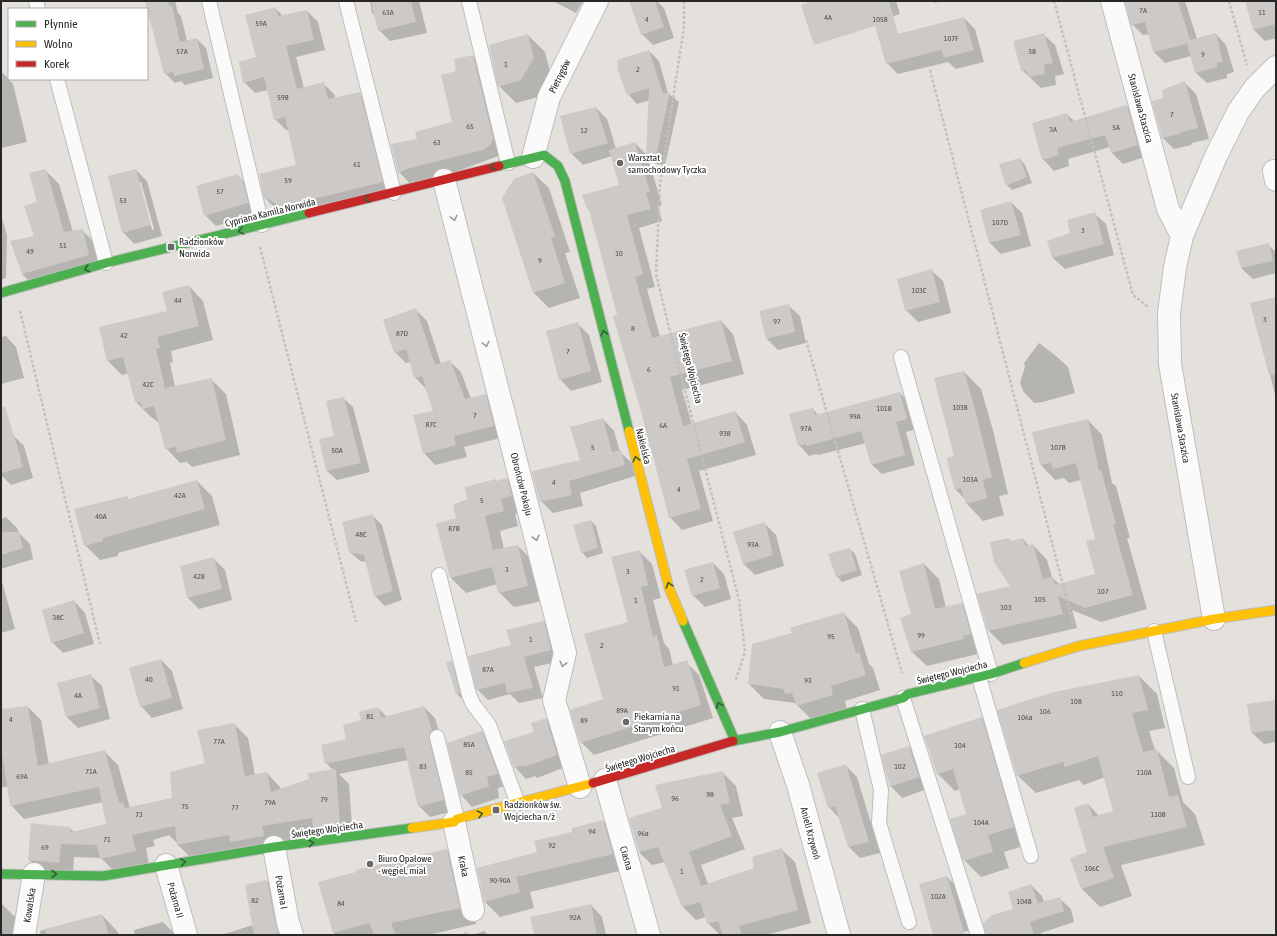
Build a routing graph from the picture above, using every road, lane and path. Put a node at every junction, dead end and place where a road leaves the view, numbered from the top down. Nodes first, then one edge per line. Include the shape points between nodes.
1 (209, 1) edge
2 (346, 1) edge
3 (469, 1) edge
4 (597, 1) edge
5 (684, 1) edge
6 (1054, 1) edge
7 (1112, 1) edge
8 (1229, 1) edge
9 (1276, 67) edge
10 (930, 70) dead end
11 (57, 80) edge
12 (1254, 89) junction
13 (539, 156) junction
14 (508, 163) junction
15 (444, 180) junction
16 (394, 193) junction
17 (259, 226) junction
18 (1182, 236) junction
19 (106, 263) junction
20 (15, 289) junction
21 (1, 293) edge
22 (1169, 313) junction
23 (806, 340) dead end
24 (901, 357) dead end
25 (439, 575) dead end
26 (1276, 610) edge
27 (1214, 620) junction
28 (356, 622) dead end
29 (1154, 631) junction
30 (100, 644) dead end
31 (1079, 646) junction
32 (985, 675) junction
33 (905, 696) junction
34 (720, 706) junction
35 (862, 709) junction
36 (780, 732) junction
37 (437, 737) dead end
38 (735, 741) junction
39 (1188, 777) dead end
40 (605, 780) junction
41 (580, 787) junction
42 (518, 804) junction
43 (456, 821) junction
44 (274, 848) junction
45 (1031, 856) dead end
46 (166, 865) junction
47 (1, 874) edge
48 (34, 874) junction
49 (473, 910) dead end
50 (909, 922) dead end
51 (24, 935) edge
52 (186, 935) edge
53 (292, 935) edge
54 (649, 935) edge
55 (838, 935) edge
56 (978, 935) edge

1 - 17 lane
2 - 16 lane
3 - 14 lane
4 - 13 street, Pietrygów via 549,97
5 - 34 path, Świętego Wojciecha via 684,27 660,184 656,274 739,600 745,652 734,684
6 - 22 path via 1133,295 1149,309
7 - 18 street, Stanisława Staszica via 1168,210
8 - 12 path
9 - 12 street, Stanisława Staszica
10 - 31 path
11 - 19 lane
12 - 18 street, Stanisława Staszica via 1238,112 1216,156
13 - 14 street, Cypriana Kamila Norwida
34 -> 13 street, Nakielska via 669,588 565,181 558,166
14 -> 15 street, Cypriana Kamila Norwida
15 - 16 street, Cypriana Kamila Norwida
15 -> 41 street, Obrońców Pokoju via 565,652 554,700
16 -> 17 street, Cypriana Kamila Norwida
17 -> 19 street, Cypriana Kamila Norwida
17 - 28 path
18 - 22 street, Stanisława Staszica
19 -> 20 street, Cypriana Kamila Norwida
20 - 21 street, Cypriana Kamila Norwida
20 - 30 path
22 - 27 street, Stanisława Staszica via 1170,364
23 - 33 path
24 - 32 lane
25 - 42 lane via 469,695 489,725
26 - 27 street, Świętego Wojciecha
27 - 29 street, Świętego Wojciecha
29 - 31 street, Świętego Wojciecha
29 - 39 lane
31 - 32 street, Świętego Wojciecha
32 - 33 street, Świętego Wojciecha
32 - 45 lane
33 - 35 street, Świętego Wojciecha
33 - 56 lane
34 - 38 street, Nakielska
35 - 36 street, Świętego Wojciecha
35 - 50 lane via 881,790 879,823
36 - 38 street, Świętego Wojciecha
36 - 55 street, Anieli Krzywoń via 798,785
37 - 43 lane
38 - 40 street, Świętego Wojciecha
40 - 41 street, Świętego Wojciecha
40 - 54 street, Ciasna
41 - 42 street, Świętego Wojciecha
43 -> 42 street, Świętego Wojciecha
44 -> 43 street, Świętego Wojciecha
43 - 49 street, Kraka
46 -> 44 street, Świętego Wojciecha
44 - 53 street, Pożarna I
48 -> 46 street, Świętego Wojciecha via 103,876
46 - 52 street, Pożarna II
47 - 48 street, Świętego Wojciecha
48 - 51 street, Kowalska

